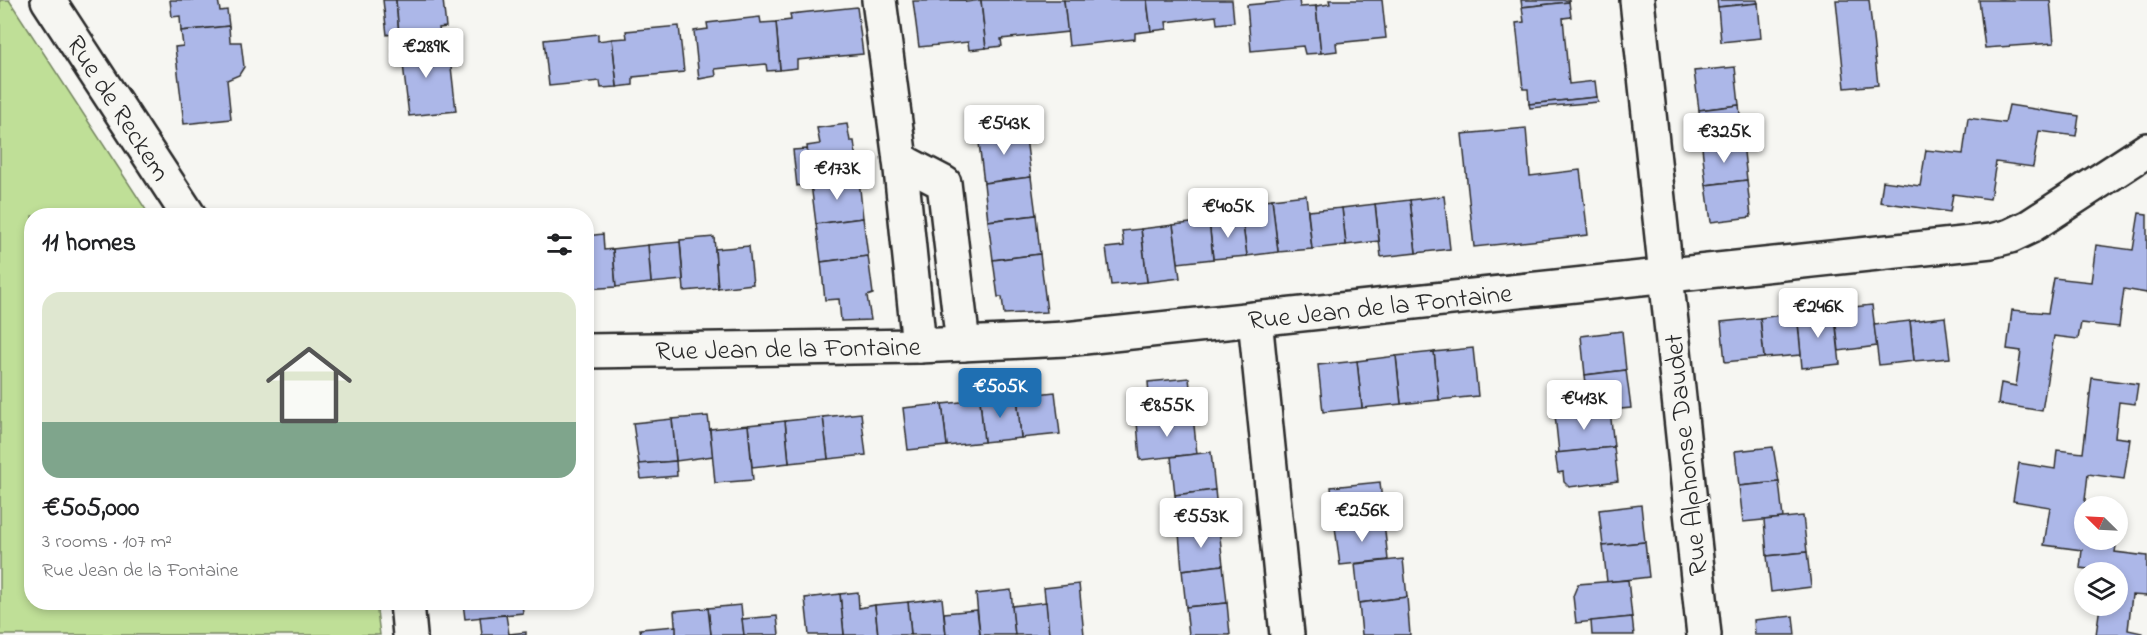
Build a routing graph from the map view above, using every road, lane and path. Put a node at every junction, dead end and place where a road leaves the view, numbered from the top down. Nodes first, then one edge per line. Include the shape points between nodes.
1 (48, 0) edge
2 (879, 0) edge
3 (1637, 0) edge
4 (2147, 150) edge
5 (900, 160) junction
6 (184, 208) edge
7 (1666, 275) junction
8 (1255, 319) junction
9 (963, 344) junction
10 (919, 346) junction
11 (594, 351) edge
12 (408, 610) edge
13 (410, 635) edge
14 (1287, 635) edge
15 (1704, 635) edge

1 - 6 street, Rue de Reckem
2 - 5 street
3 - 7 street, Rue Alphonse Daudet
4 - 7 street, Rue Jean de la Fontaine via 2010,236
5 - 9 street via 945,183
5 - 10 street
7 - 8 street, Rue Jean de la Fontaine
7 - 15 street, Rue Alphonse Daudet
8 - 9 street, Rue Jean de la Fontaine via 1065,339
8 - 14 street
9 - 10 street, Rue Jean de la Fontaine
10 - 11 street, Rue Jean de la Fontaine
12 - 13 street

